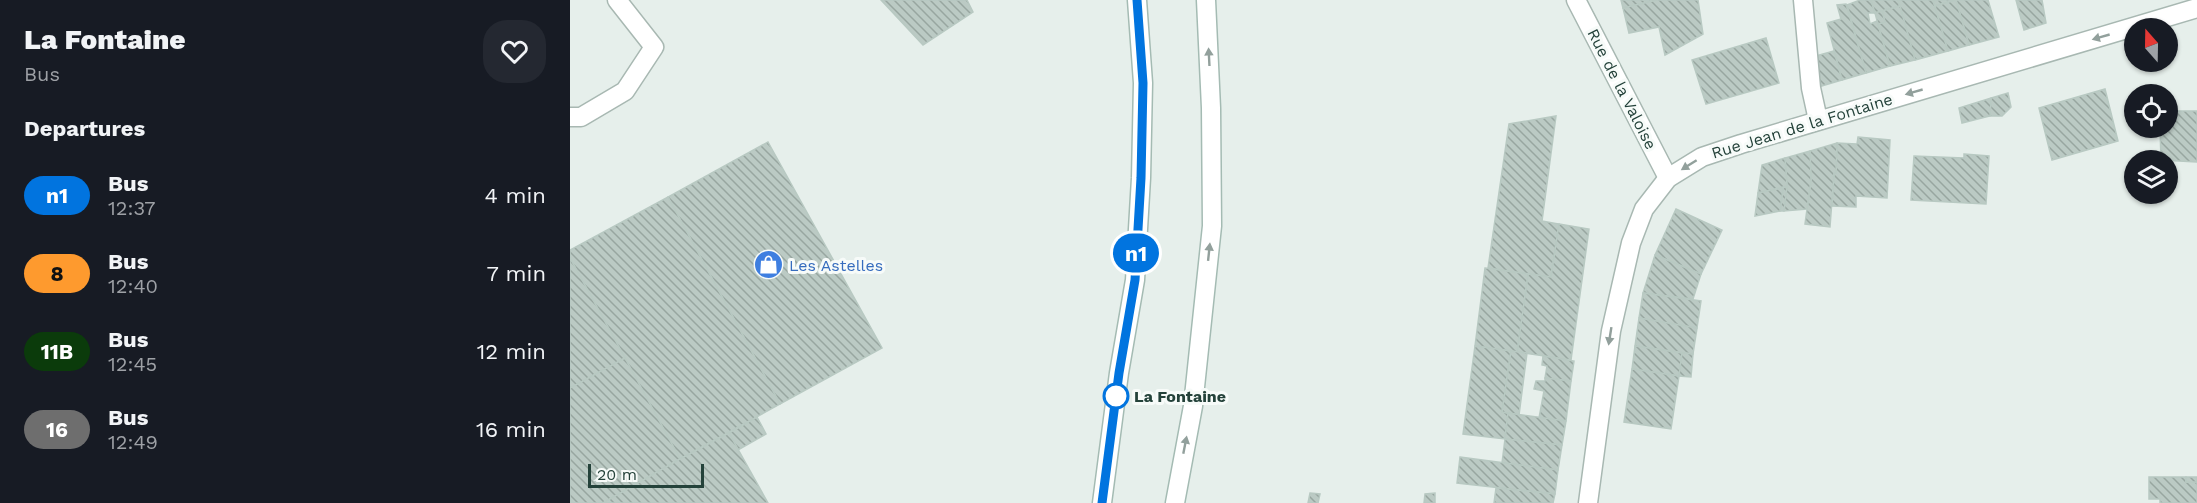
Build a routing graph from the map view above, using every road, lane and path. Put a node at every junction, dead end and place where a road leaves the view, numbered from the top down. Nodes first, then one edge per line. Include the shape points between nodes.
1 (617, 0) edge
2 (1137, 0) edge
3 (1206, 0) edge
4 (1576, 0) edge
5 (1803, 0) edge
6 (2197, 8) edge
7 (570, 117) edge
8 (1818, 120) junction
9 (1668, 178) junction
10 (1102, 503) edge
11 (1175, 503) edge
12 (1588, 503) edge

1 - 7 street via 654,47 625,91 581,117
2 - 10 street via 1143,83 1135,280
11 -> 3 street via 1192,406 1212,225 1212,108
4 - 9 street, Rue de la Valoise
5 - 8 street
6 -> 8 street, Rue Jean de la Fontaine
8 -> 9 street, Rue Jean de la Fontaine via 1702,157
9 -> 12 street, Rue Jean de la Fontaine via 1644,209 1631,243 1611,331

